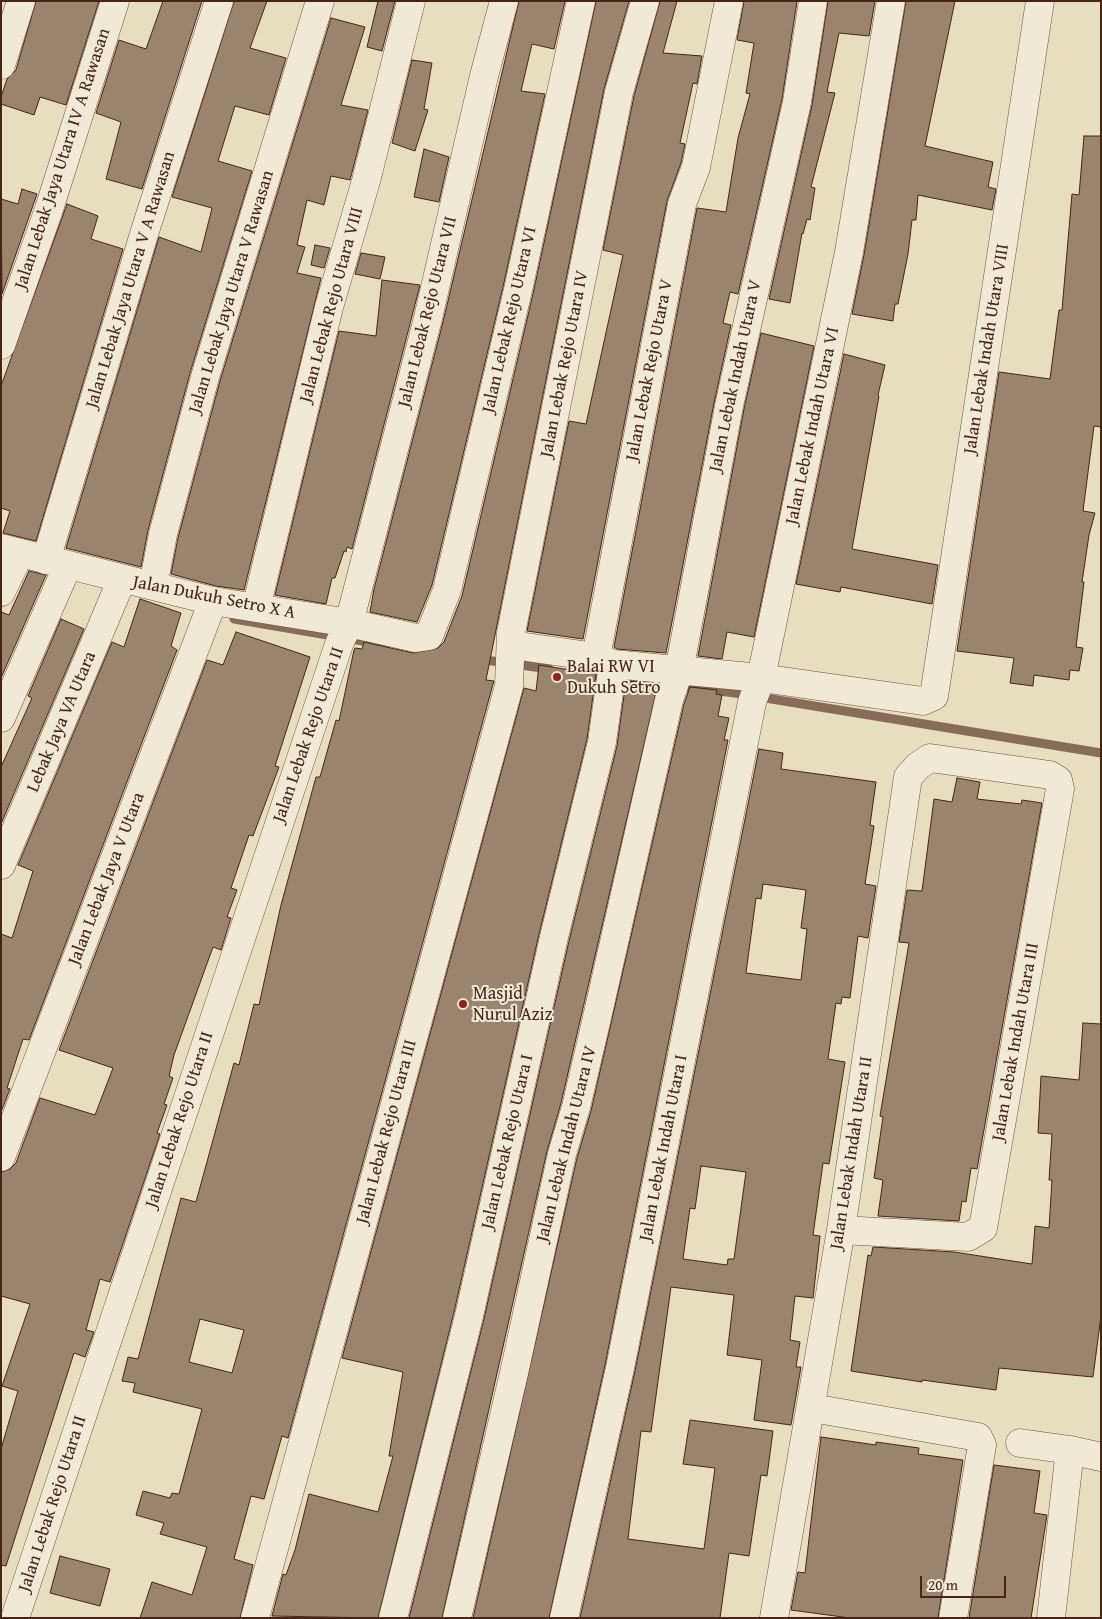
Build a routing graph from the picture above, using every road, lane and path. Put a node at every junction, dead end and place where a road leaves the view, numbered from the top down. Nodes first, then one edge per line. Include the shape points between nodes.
1 (22, 1) edge
2 (115, 1) edge
3 (219, 1) edge
4 (320, 1) edge
5 (411, 1) edge
6 (504, 1) edge
7 (581, 1) edge
8 (645, 1) edge
9 (729, 1) edge
10 (813, 1) edge
11 (891, 1) edge
12 (1040, 1) edge
13 (1, 65) edge
14 (1, 344) edge
15 (33, 557) edge
16 (122, 580) junction
17 (153, 586) junction
18 (1, 592) edge
19 (213, 601) junction
20 (256, 608) junction
21 (344, 633) junction
22 (429, 636) joint
23 (511, 664) junction
24 (607, 670) junction
25 (675, 682) junction
26 (757, 688) junction
27 (1, 718) edge
28 (992, 765) joint
29 (1, 866) edge
30 (1, 1157) edge
31 (841, 1230) junction
32 (812, 1408) junction
33 (1020, 1443) dead end
34 (1070, 1450) junction
35 (1101, 1457) edge
36 (15, 1618) edge
37 (255, 1618) edge
38 (393, 1618) edge
39 (457, 1618) edge
40 (564, 1618) edge
41 (774, 1618) edge
42 (952, 1618) edge
43 (1051, 1618) edge

1 - 13 street
2 - 14 street, Jalan Lebak Jaya Utara IV A Rawasan via 52,199
3 - 15 street, Jalan Lebak Jaya Utara V A Rawasan via 141,243
4 - 17 street, Jalan Lebak Jaya Utara V Rawasan via 205,377 163,534
5 - 20 street, Jalan Lebak Rejo Utara VIII via 366,181 329,307
6 - 21 street, Jalan Lebak Rejo Utara VII via 428,318
7 - 22 street, Jalan Lebak Rejo Utara VI via 450,581
8 - 23 street, Jalan Lebak Rejo Utara IV via 620,92 511,633
9 - 24 street, Jalan Lebak Rejo Utara V via 696,167 682,204
10 - 25 street, Jalan Lebak Indah Utara V via 797,102 728,406
11 - 26 street, Jalan Lebak Indah Utara VI via 849,252
12 - 26 street, Jalan Lebak Indah Utara VIII via 934,696 923,701
15 - 16 street, Jalan Dukuh Setro X A
15 - 18 street
15 - 27 street
16 - 17 street, Jalan Dukuh Setro X A
16 - 29 street, Lebak Jaya VA Utara
17 - 19 street, Jalan Dukuh Setro X A
19 - 20 street, Jalan Dukuh Setro X A
19 - 30 street, Jalan Lebak Jaya V Utara
20 - 21 street, Jalan Dukuh Setro X A
21 - 22 street, Jalan Dukuh Setro X A
21 - 36 street, Jalan Lebak Rejo Utara II
23 - 24 street
23 - 37 street, Jalan Lebak Rejo Utara III
24 - 25 street
24 - 38 street, Jalan Lebak Rejo Utara I via 602,742 554,937 469,1316
25 - 26 street
25 - 39 street, Jalan Lebak Indah Utara IV via 576,1107 562,1154
26 - 40 street, Jalan Lebak Indah Utara I via 620,1368
28 - 31 street, Jalan Lebak Indah Utara II via 930,758 908,777
28 - 31 street, Jalan Lebak Indah Utara III via 1050,775 1058,780 1060,789 983,1228 968,1237
31 - 32 street, Jalan Lebak Indah Utara II
32 - 41 street, Jalan Lebak Indah Utara II
32 - 42 street via 978,1437 982,1445
33 - 34 street
34 - 35 street
34 - 43 street

